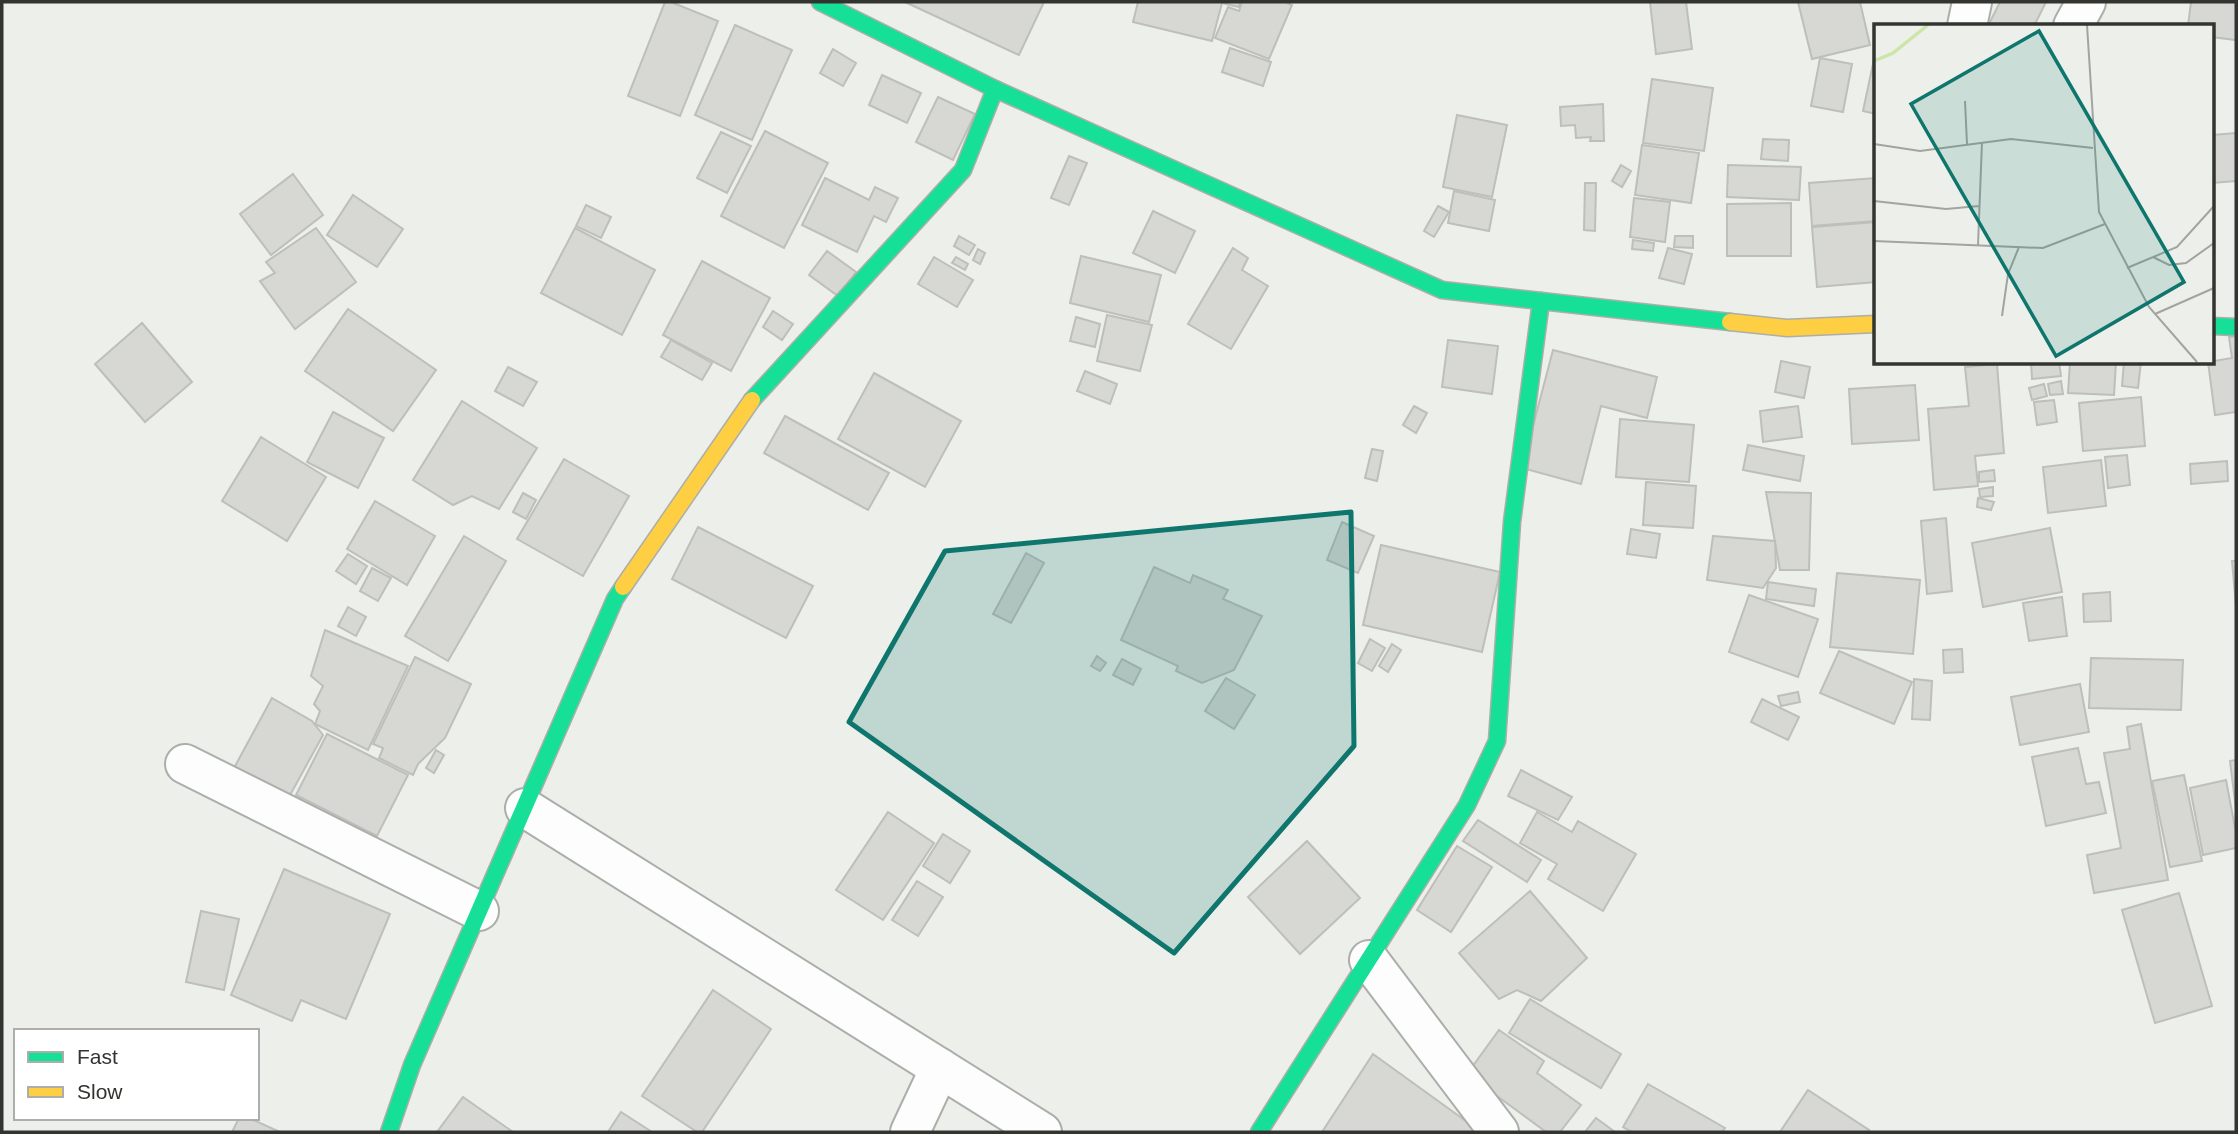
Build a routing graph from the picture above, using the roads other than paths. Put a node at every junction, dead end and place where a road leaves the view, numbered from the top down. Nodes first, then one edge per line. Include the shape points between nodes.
1 (820, 2) edge
2 (1972, 2) edge
3 (2085, 2) edge
4 (1967, 24) edge
5 (2074, 24) edge
6 (995, 89) junction
7 (1541, 301) junction
8 (1874, 324) edge
9 (2214, 326) edge
10 (2236, 327) edge
11 (185, 764) dead end
12 (525, 808) junction
13 (479, 911) junction
14 (1369, 960) junction
15 (940, 1068) junction
16 (389, 1132) edge
17 (911, 1132) edge
18 (1042, 1132) edge
19 (1259, 1132) edge
20 (1500, 1132) edge

1 - 6 street
2 - 4 street
3 - 5 street
6 - 7 street via 1442,290
6 - 12 street via 962,170 756,394 615,599
7 - 8 street via 1787,327
7 - 14 street via 1513,522 1497,741 1467,805
9 - 10 street
11 - 13 street
12 - 13 street
12 - 15 street
13 - 16 street via 412,1065
14 - 19 street
14 - 20 street
15 - 17 street
15 - 18 street

